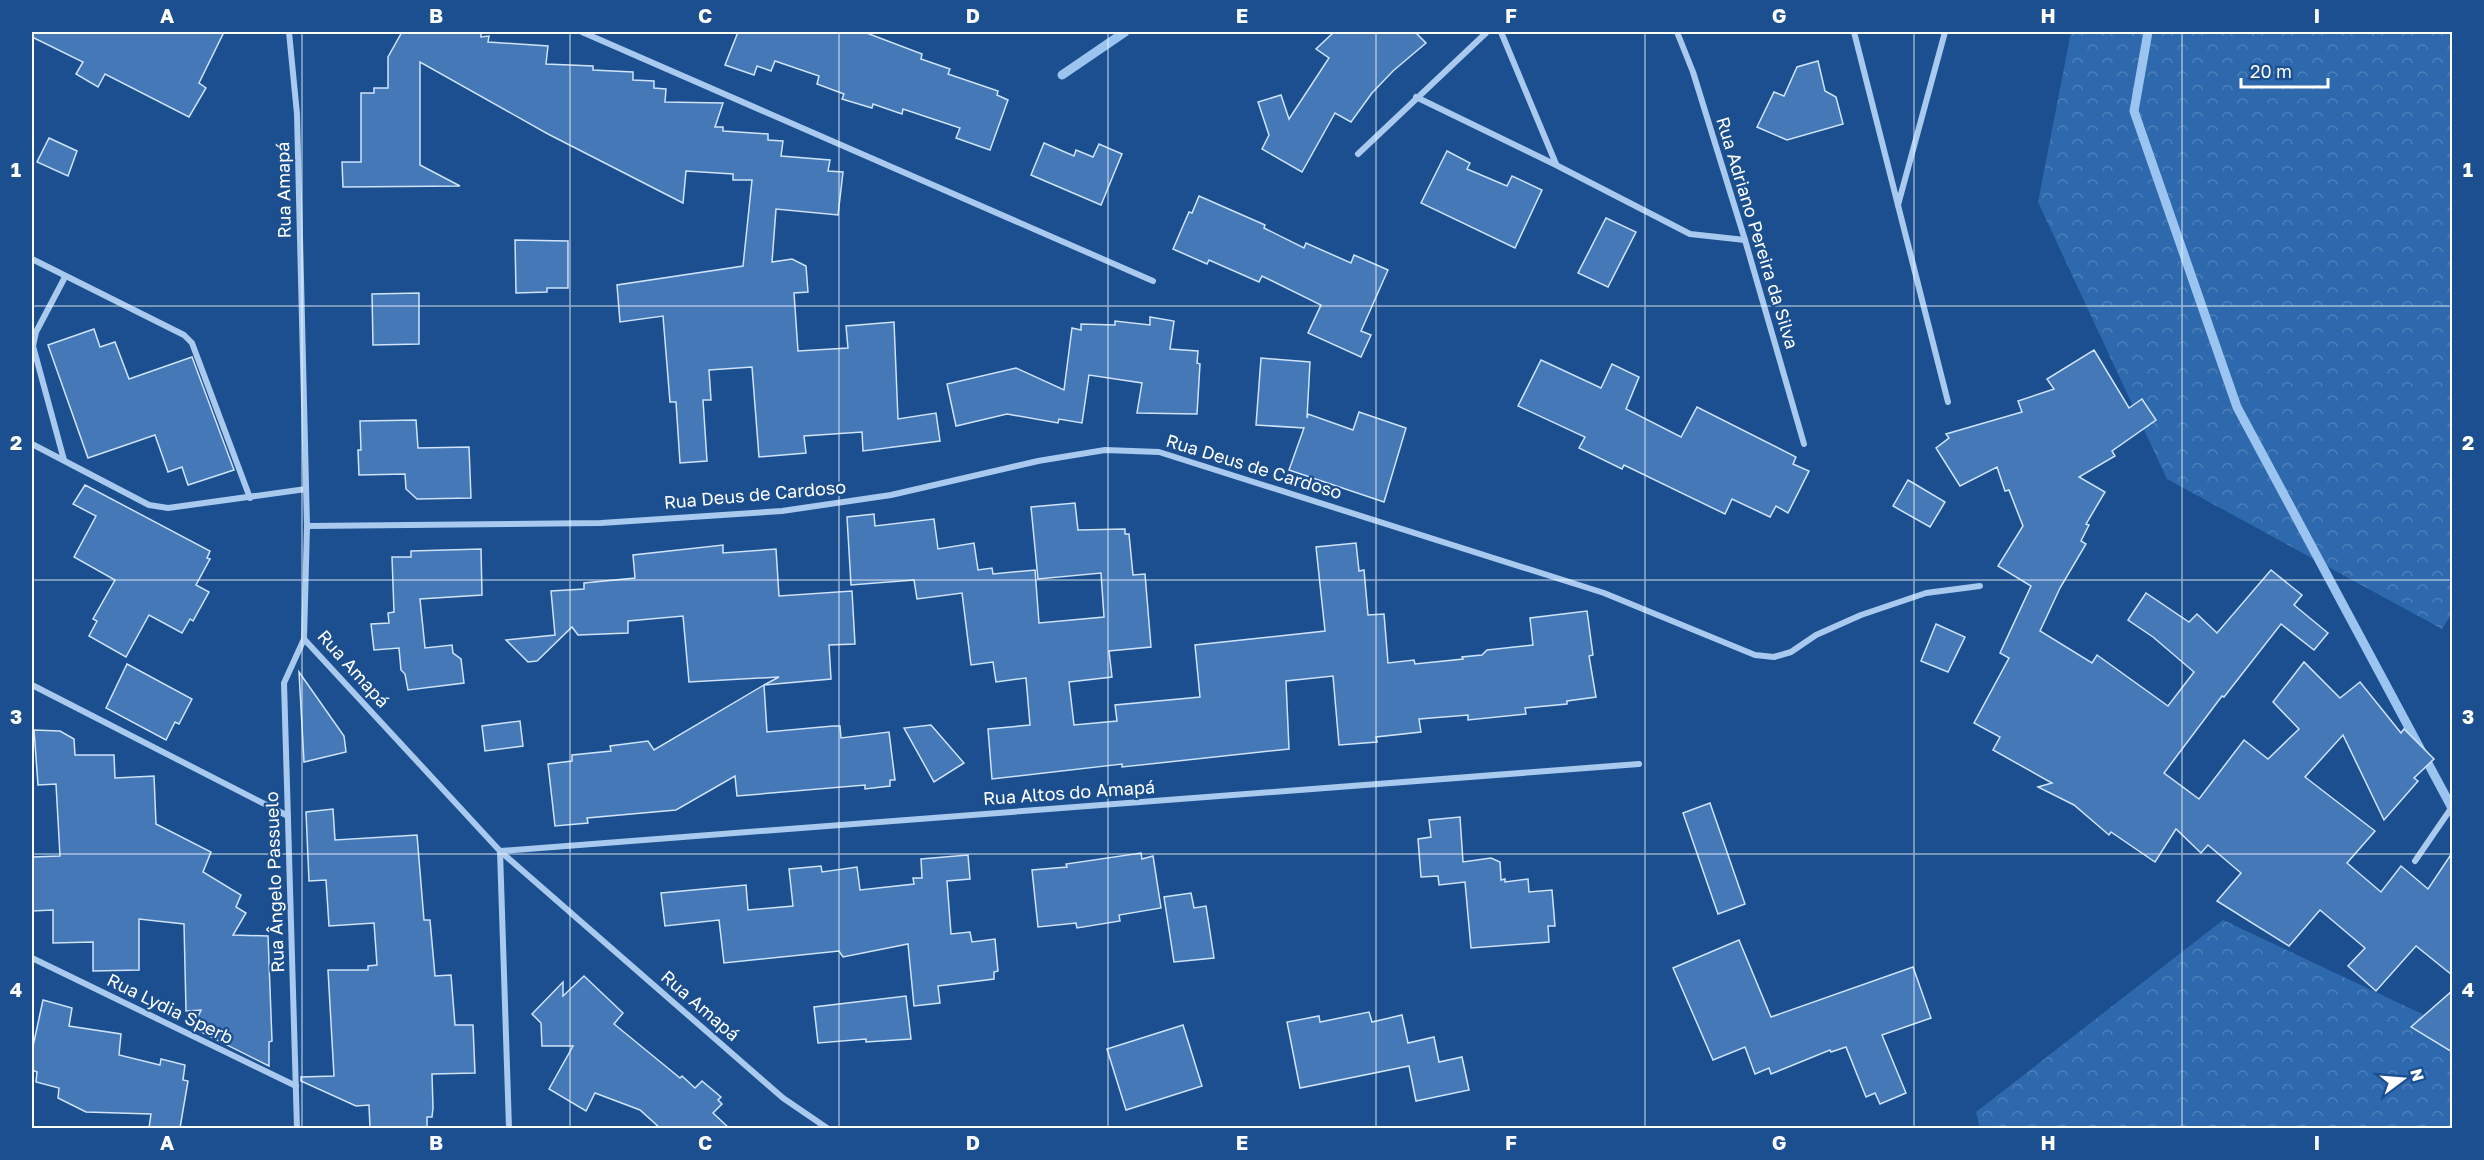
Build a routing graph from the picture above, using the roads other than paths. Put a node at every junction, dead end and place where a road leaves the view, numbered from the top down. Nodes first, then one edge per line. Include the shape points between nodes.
1 (289, 32) edge
2 (582, 32) edge
3 (1487, 32) edge
4 (1502, 32) edge
5 (1677, 32) edge
6 (1854, 32) edge
7 (1945, 32) edge
8 (1416, 97) junction
9 (1358, 154) dead end
10 (1556, 165) junction
11 (1898, 205) junction
12 (1745, 240) junction
13 (32, 259) edge
14 (65, 277) junction
15 (1153, 281) dead end
16 (1948, 402) dead end
17 (32, 444) edge
18 (1804, 444) dead end
19 (64, 460) junction
20 (306, 489) junction
21 (250, 498) junction
22 (307, 526) junction
23 (1980, 586) dead end
24 (304, 639) junction
25 (32, 685) edge
26 (1639, 764) dead end
27 (2452, 807) edge
28 (288, 816) junction
29 (500, 851) junction
30 (2415, 861) dead end
31 (32, 958) edge
32 (296, 1086) junction
33 (297, 1128) edge
34 (509, 1128) edge
35 (827, 1128) edge

1 - 20 street, Rua Amapá via 297,114
2 - 15 street
3 - 8 street
4 - 10 street
5 - 12 street, Rua Adriano Pereira da Silva
6 - 11 street
7 - 11 street
8 - 9 street
8 - 10 street
10 - 12 street via 1690,234
11 - 16 street
12 - 18 street, Rua Adriano Pereira da Silva
13 - 14 street
14 - 19 street via 36,332 33,346
14 - 21 street via 184,335 192,343
17 - 19 street
19 - 21 street via 149,505 186,507
20 - 21 street
20 - 22 street, Rua Amapá
22 - 23 street, Rua Deus de Cardoso via 602,523 782,511 891,495 1038,461 1105,450 1159,452 1604,593 1755,655 1774,657 1791,652 1816,635 1861,615 1926,593
22 - 24 street, Rua Amapá
24 - 28 street, Rua Ângelo Passuelo via 285,683
24 - 29 street, Rua Amapá
25 - 28 street
26 - 29 street, Rua Altos do Amapá
27 - 30 street
28 - 32 street, Rua Ângelo Passuelo
29 - 34 street
29 - 35 street, Rua Amapá via 783,1098
31 - 32 street, Rua Lydia Sperb
32 - 33 street, Rua Ângelo Passuelo

